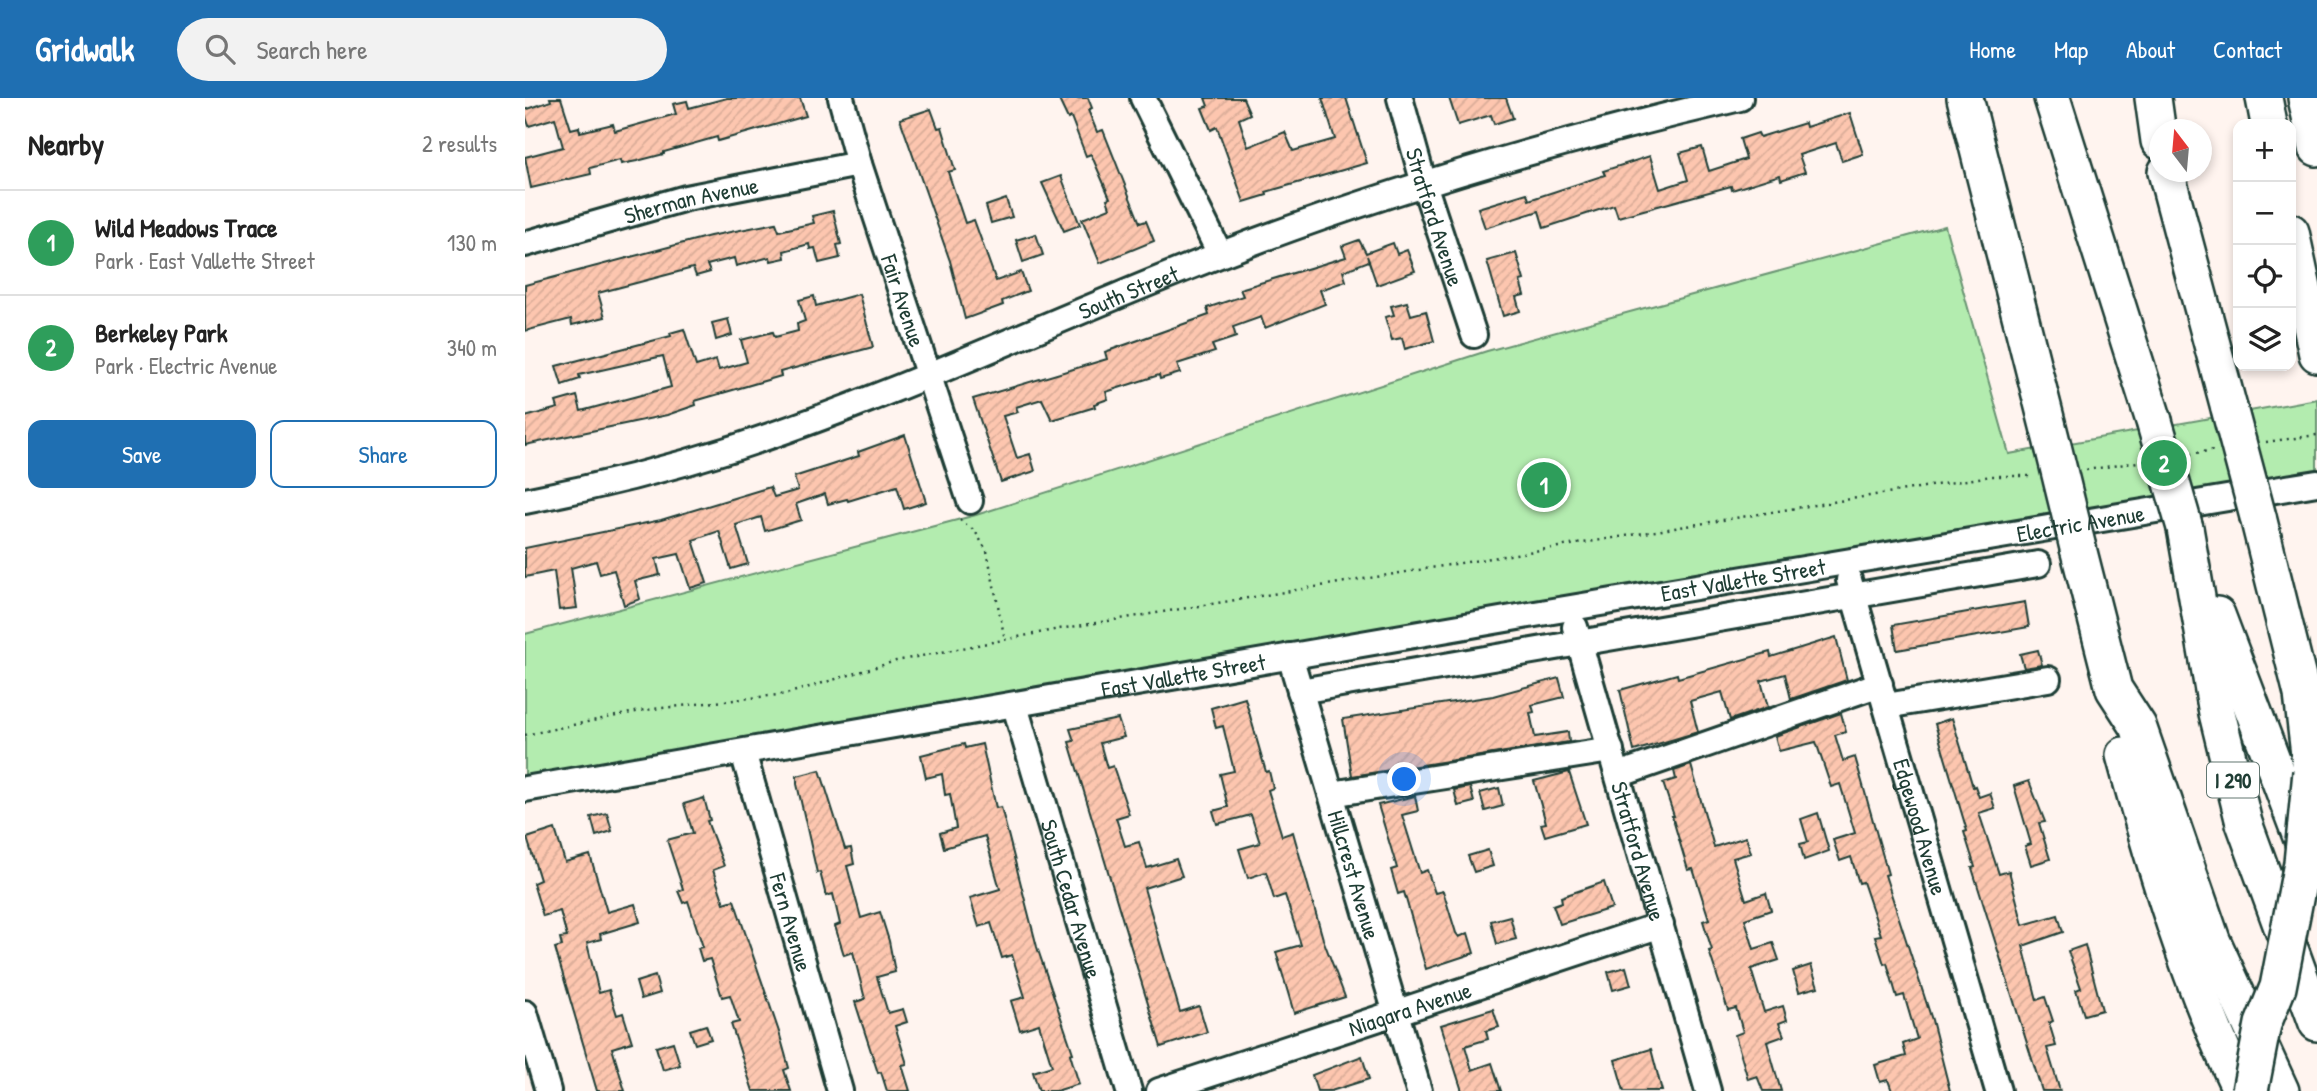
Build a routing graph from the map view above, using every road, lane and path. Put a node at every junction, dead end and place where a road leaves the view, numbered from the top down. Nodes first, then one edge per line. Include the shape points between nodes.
1 (841, 98) edge
2 (1143, 98) edge
3 (1400, 98) edge
4 (1740, 98) edge
5 (1965, 98) edge
6 (2052, 98) edge
7 (2153, 98) edge
8 (2264, 98) edge
9 (2306, 98) edge
10 (1677, 105) edge
11 (2156, 119) edge
12 (2268, 119) edge
13 (2317, 148) edge
14 (859, 164) junction
15 (2168, 182) edge
16 (1424, 184) junction
17 (525, 244) edge
18 (2294, 245) edge
19 (1220, 254) junction
20 (1474, 335) dead end
21 (2317, 354) edge
22 (929, 374) junction
23 (2317, 435) edge
24 (2264, 443) dead end
25 (2224, 449) dead end
26 (2184, 455) dead end
27 (2046, 461) junction
28 (2144, 461) dead end
29 (2078, 471) dead end
30 (2317, 483) edge
31 (525, 501) edge
32 (965, 510) joint
33 (2187, 536) junction
34 (1845, 563) junction
35 (2038, 564) dead end
36 (1854, 595) junction
37 (1570, 609) junction
38 (1005, 640) junction
39 (1580, 643) junction
40 (1290, 656) junction
41 (2049, 679) dead end
42 (2114, 689) junction
43 (1300, 691) junction
44 (1883, 695) junction
45 (1015, 706) junction
46 (525, 735) edge
47 (1611, 750) junction
48 (743, 752) junction
49 (1618, 775) junction
50 (525, 789) edge
51 (1331, 794) junction
52 (2317, 879) edge
53 (1661, 925) junction
54 (2277, 987) junction
55 (1396, 1012) junction
56 (525, 1013) edge
57 (2317, 1023) edge
58 (548, 1091) edge
59 (840, 1091) edge
60 (1129, 1091) edge
61 (1159, 1091) edge
62 (1419, 1091) edge
63 (1708, 1091) edge
64 (1998, 1091) edge
65 (2241, 1091) edge
66 (2250, 1091) edge
67 (2267, 1091) edge
68 (2281, 1091) edge

1 - 14 street, Fair Avenue
2 - 19 street
3 - 16 street, Stratford Avenue
4 - 10 street, South Street
5 - 27 highway
6 - 33 highway, I 290, bridge
7 - 11 highway
8 - 12 highway
9 - 13 highway
10 - 16 street, South Street
14 - 17 street, Sherman Avenue via 686,198
14 - 22 street, Fair Avenue
15 - 54 highway, bridge via 2302,694 2311,772 2302,863
16 - 19 street, South Street
16 - 20 street, Stratford Avenue
18 - 21 highway
19 - 22 street, South Street
22 - 31 street, South Street via 737,447
22 - 32 street, Fair Avenue
23 - 24 path
25 - 26 path
27 - 38 path via 1991,476
27 - 42 highway, bridge via 2078,548
28 - 29 path
30 - 34 street, Electric Avenue
32 - 38 path via 987,551
33 - 52 highway
33 - 57 highway, I 290 via 2217,713 2244,823
34 - 36 street, Edgewood Avenue
34 - 37 street, East Vallette Street
35 - 36 street, East Vallette Street
36 - 39 street, East Vallette Street
36 - 44 street, Edgewood Avenue
37 - 39 street, Stratford Avenue
37 - 40 street, East Vallette Street
38 - 46 path via 896,661 786,694 645,710
39 - 43 street, East Vallette Street
39 - 47 street, Stratford Avenue
40 - 43 street, Hillcrest Avenue
40 - 45 street, East Vallette Street
41 - 44 street
42 - 65 highway via 2117,732 2153,862 2219,1044
42 - 68 highway via 2138,726 2212,940
43 - 51 street, Hillcrest Avenue
44 - 49 street
44 - 64 street, Edgewood Avenue
45 - 48 street, East Vallette Street
45 - 60 street, South Cedar Avenue
47 - 49 street, Stratford Avenue
47 - 51 street
48 - 50 street, East Vallette Street
48 - 59 street, Fern Avenue
49 - 53 street, Stratford Avenue
51 - 55 street, Hillcrest Avenue
53 - 55 street, Niagara Avenue
53 - 63 street, Stratford Avenue
54 - 66 highway, bridge via 2263,1024
54 - 67 highway via 2279,1022
55 - 61 street, Niagara Avenue
55 - 62 street, Hillcrest Avenue
56 - 58 street

